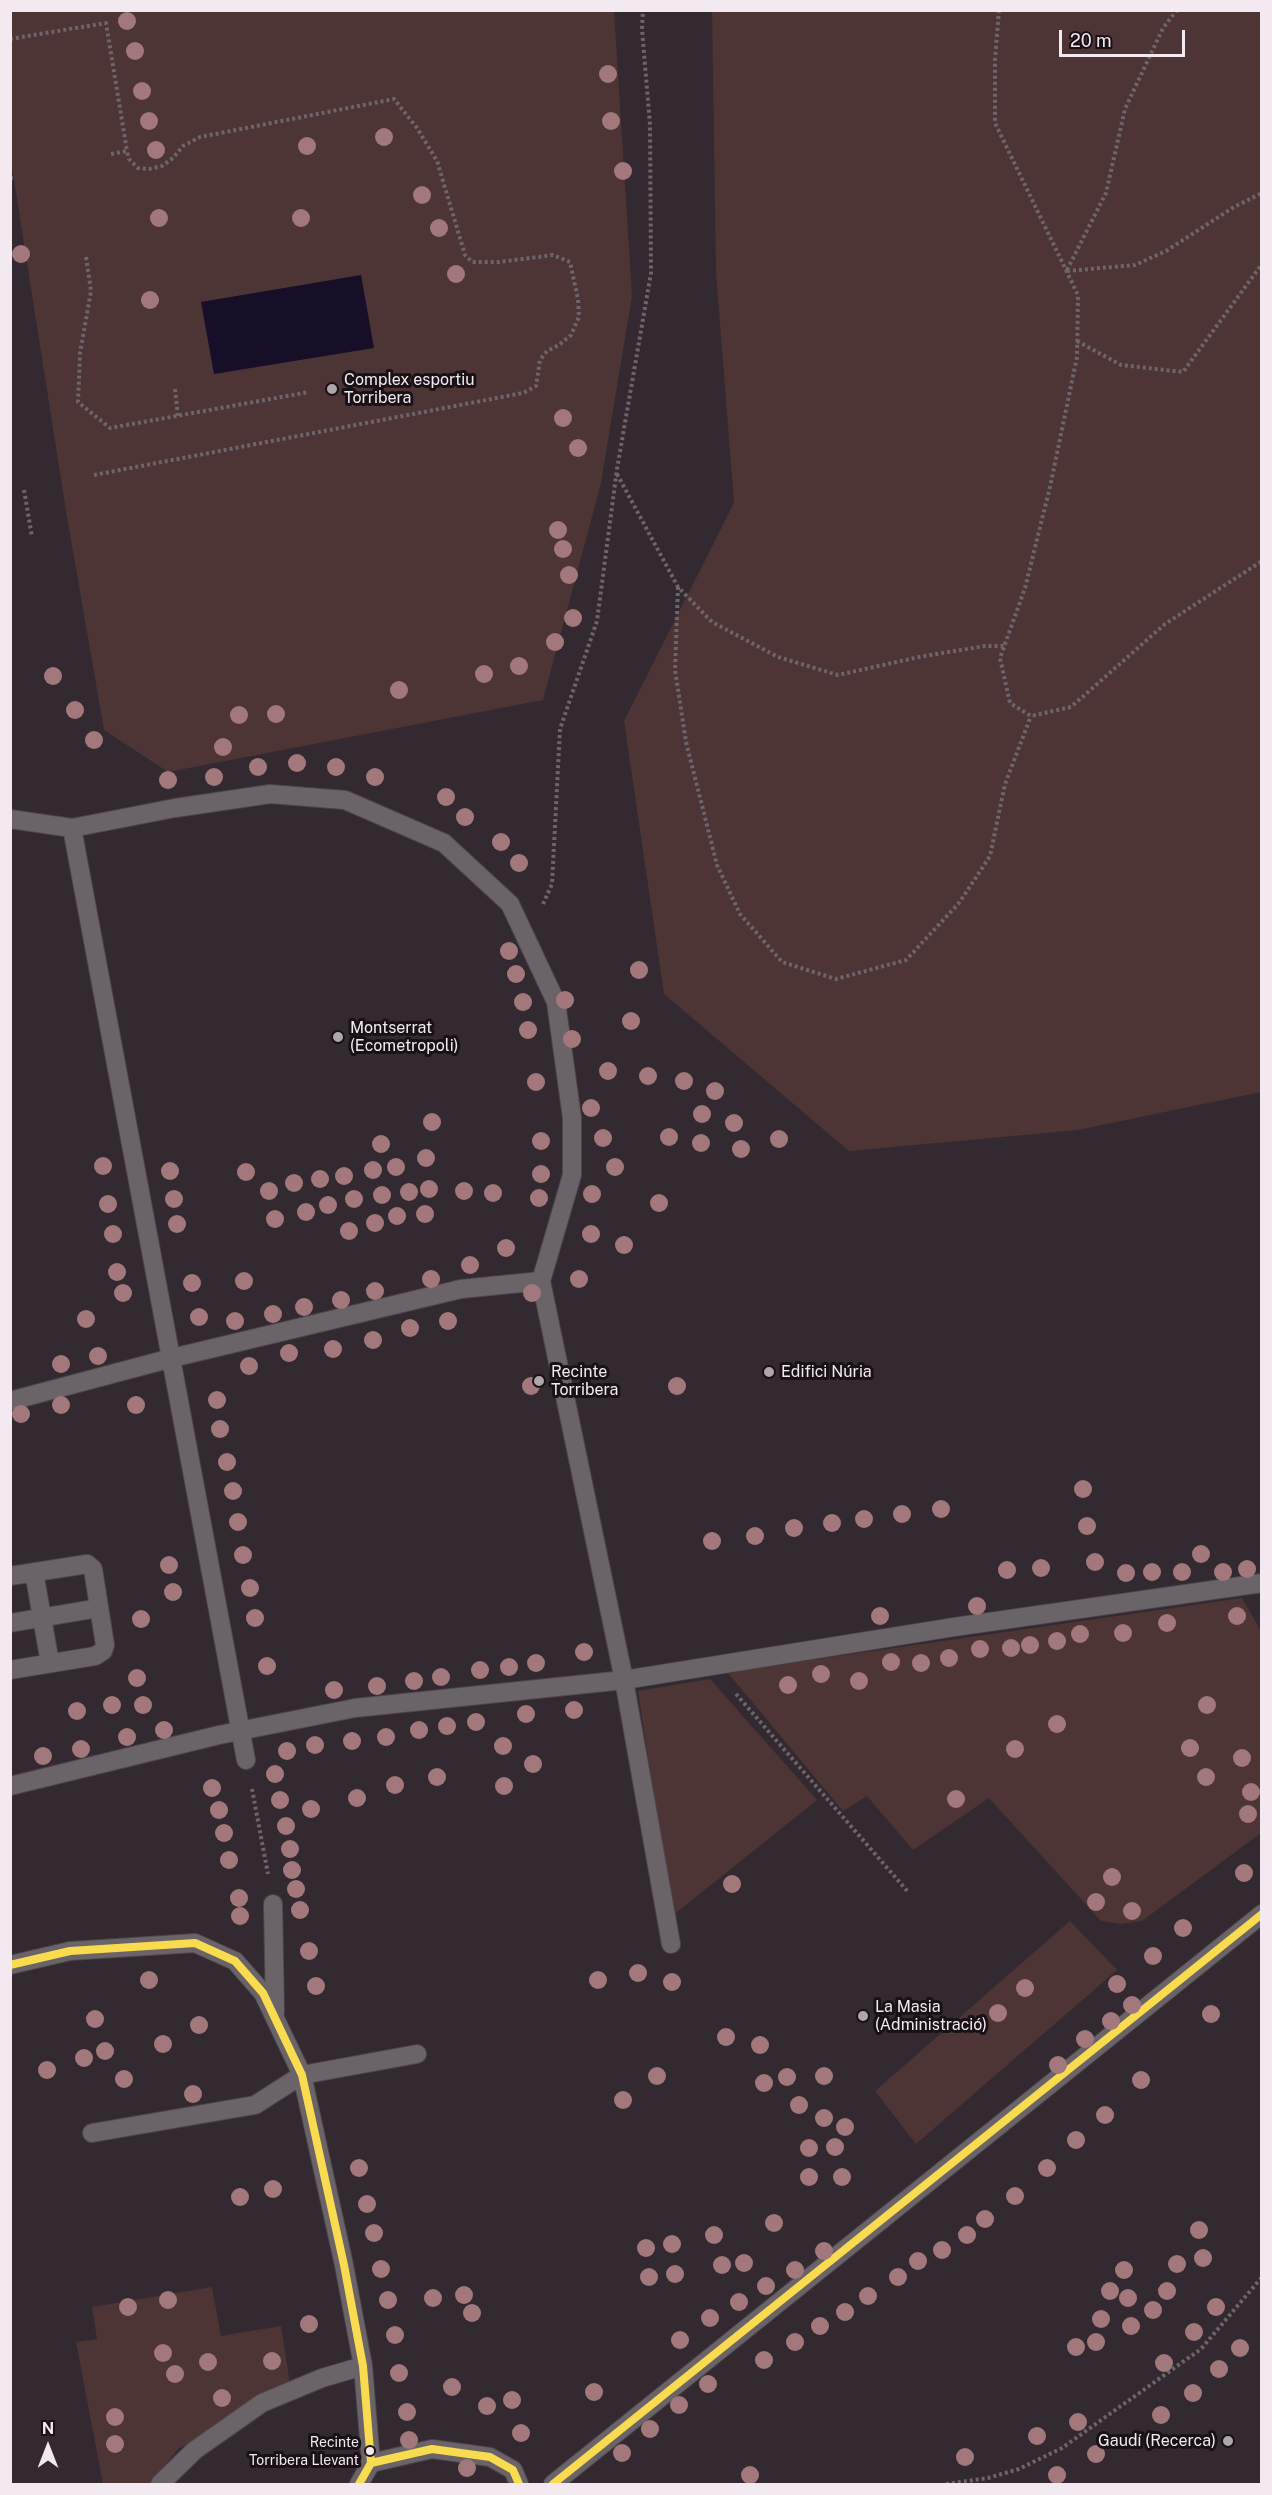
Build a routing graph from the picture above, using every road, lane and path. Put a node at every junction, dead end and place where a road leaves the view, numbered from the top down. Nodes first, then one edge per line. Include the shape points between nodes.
1 (644, 10) edge
2 (999, 10) edge
3 (1177, 10) edge
4 (10, 39) edge
5 (127, 151) junction
6 (111, 154) dead end
7 (1262, 193) edge
8 (86, 257) dead end
9 (1262, 264) edge
10 (1067, 271) junction
11 (1077, 341) junction
12 (175, 389) dead end
13 (309, 392) dead end
14 (178, 416) junction
15 (617, 473) junction
16 (94, 475) dead end
17 (24, 490) dead end
18 (32, 537) dead end
19 (1262, 561) edge
20 (678, 587) junction
21 (1004, 646) junction
22 (1031, 716) junction
23 (10, 819) edge
24 (72, 828) junction
25 (528, 940) junction
26 (541, 1281) junction
27 (172, 1358) junction
28 (10, 1401) edge
29 (34, 1572) junction
30 (10, 1576) edge
31 (1262, 1583) edge
32 (99, 1608) junction
33 (42, 1618) junction
34 (10, 1623) edge
35 (50, 1663) junction
36 (712, 1666) junction
37 (10, 1670) edge
38 (624, 1680) junction
39 (242, 1731) junction
40 (246, 1760) joint
41 (10, 1786) edge
42 (909, 1893) dead end
43 (273, 1904) joint
44 (1262, 1914) edge
45 (671, 1944) dead end
46 (10, 1965) edge
47 (275, 2017) junction
48 (417, 2054) dead end
49 (302, 2075) junction
50 (92, 2133) dead end
51 (1262, 2277) edge
52 (363, 2366) junction
53 (371, 2463) junction
54 (160, 2484) edge
55 (358, 2484) edge
56 (519, 2484) edge
57 (553, 2484) edge
58 (946, 2484) edge

1 - 15 path via 651,273
2 - 10 path via 995,123
3 - 10 path via 1163,28 1125,109 1106,193
4 - 5 path via 106,23
5 - 6 path
5 - 16 path via 138,168 149,170 162,166 183,146 200,137 394,99 437,161 465,255 472,262 553,255 570,262 579,317 571,334 540,360 536,386 523,393
7 - 10 path via 1166,251 1135,265
8 - 14 path via 91,291 80,353 78,402 110,428
9 - 11 path via 1183,372 1121,365
10 - 11 path via 1078,295
11 - 21 path via 1050,487 1025,588
12 - 14 path
13 - 14 path
15 - 20 path
15 - 25 path via 597,621 560,729 552,884
17 - 18 path
19 - 22 path via 1165,624 1071,707
20 - 21 path via 712,622 778,657 838,675 919,657
20 - 22 path via 675,670 686,742 717,865 740,914 782,962 836,979 906,960 959,903 990,856 1005,784
21 - 22 path via 1000,658 1010,703
23 - 24 lane
24 - 25 lane via 270,794 345,800 444,843 510,904
24 - 27 lane
25 - 26 lane via 556,1002 572,1118 572,1175
26 - 27 lane via 461,1289
26 - 38 lane
27 - 28 lane
27 - 39 lane
29 - 30 lane
29 - 32 lane via 87,1564 93,1569
29 - 33 lane
31 - 36 lane
32 - 33 lane
32 - 35 lane via 103,1651 95,1656
33 - 34 lane
33 - 35 lane
35 - 37 lane
36 - 38 lane
36 - 42 path
38 - 39 lane via 355,1708
38 - 45 lane
39 - 40 lane
39 - 41 lane
40 - 43 path
43 - 47 lane
44 - 57 lane
46 - 47 lane via 70,1952 195,1943 235,1961 263,1993
47 - 49 lane
48 - 49 lane
49 - 50 lane via 255,2105
49 - 52 lane
51 - 58 path via 1201,2349 1062,2448 1018,2469
52 - 53 lane
52 - 54 lane via 262,2403 195,2450
53 - 55 lane
53 - 56 lane via 432,2449 490,2457 513,2470

